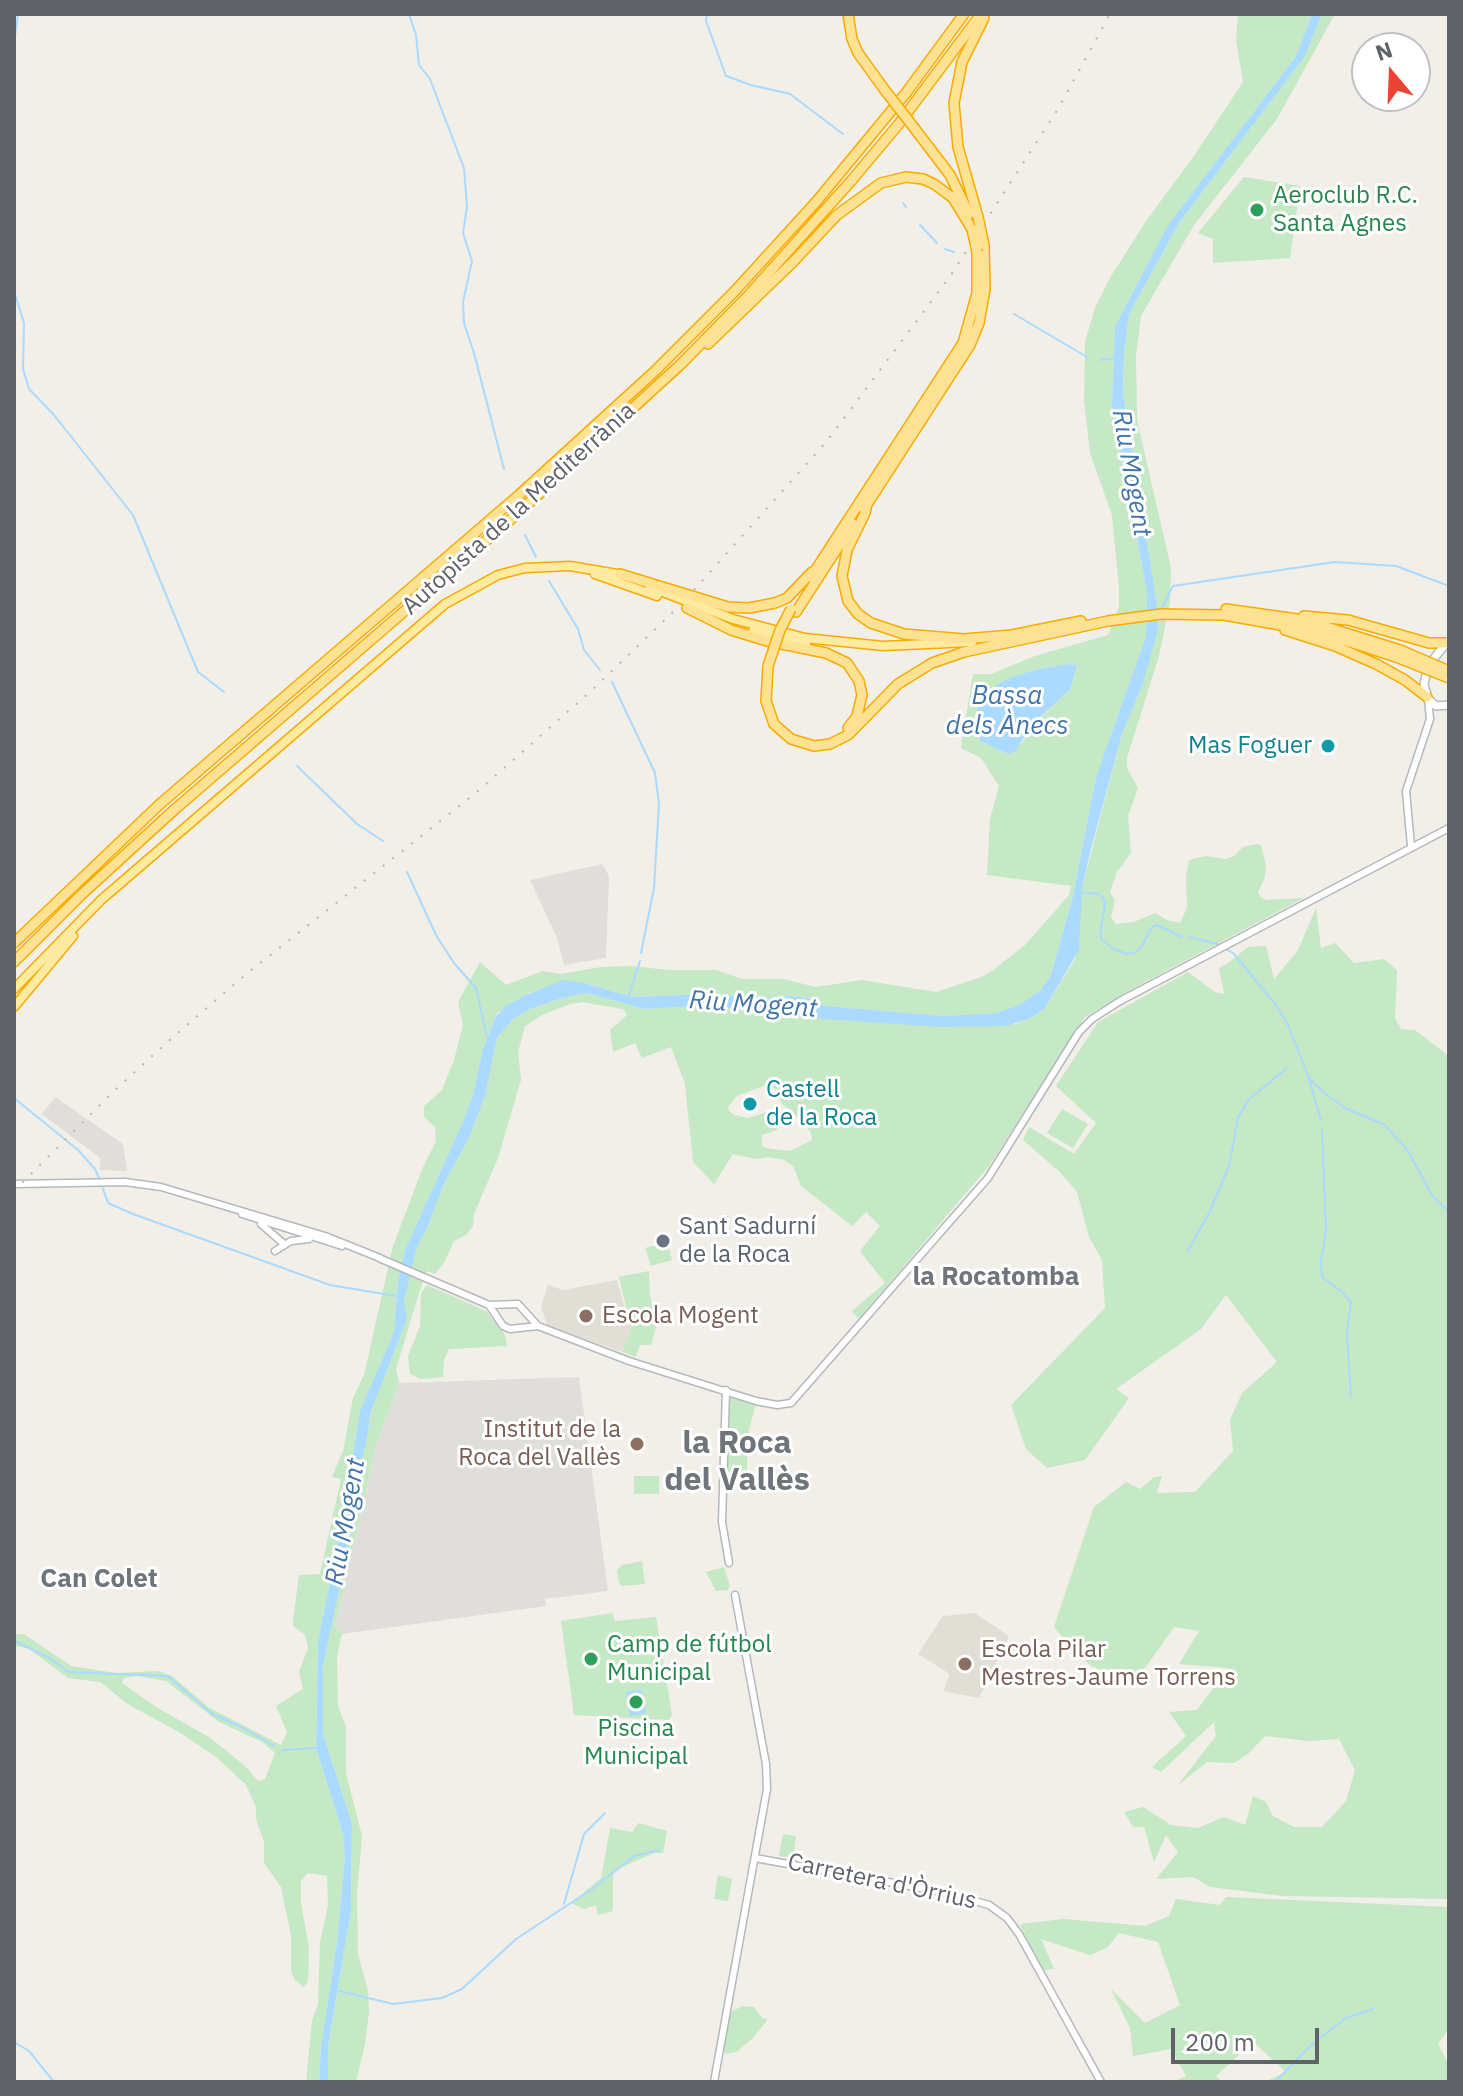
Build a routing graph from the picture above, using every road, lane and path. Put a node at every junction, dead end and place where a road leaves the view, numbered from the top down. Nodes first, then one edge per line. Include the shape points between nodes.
1 (851, 14) edge
2 (955, 14) edge
3 (964, 14) edge
4 (984, 14) edge
5 (933, 56) junction
6 (917, 127) junction
7 (978, 217) junction
8 (972, 229) junction
9 (980, 248) junction
10 (680, 365) junction
11 (867, 504) junction
12 (819, 564) junction
13 (620, 574) junction
14 (480, 584) junction
15 (687, 608) junction
16 (794, 610) junction
17 (1257, 616) junction
18 (1012, 638) junction
19 (1447, 642) edge
20 (1398, 653) junction
21 (771, 666) junction
22 (1449, 671) edge
23 (1449, 678) edge
24 (1428, 698) junction
25 (1448, 706) edge
26 (1430, 719) junction
27 (1449, 828) edge
28 (1411, 846) junction
29 (138, 869) junction
30 (14, 943) edge
31 (14, 962) edge
32 (14, 989) edge
33 (14, 1007) edge
34 (14, 1184) edge
35 (236, 1210) junction
36 (262, 1216) junction
37 (285, 1229) junction
38 (277, 1238) junction
39 (332, 1238) junction
40 (324, 1241) junction
41 (288, 1242) junction
42 (380, 1258) junction
43 (489, 1305) junction
44 (506, 1305) junction
45 (526, 1314) junction
46 (500, 1319) junction
47 (521, 1326) junction
48 (538, 1326) junction
49 (726, 1390) junction
50 (729, 1563) dead end
51 (735, 1595) dead end
52 (755, 1858) junction
53 (714, 2082) edge
54 (1101, 2082) edge

1 - 6 highway, bridge via 858,53
2 - 5 highway
3 - 5 highway, Autopista de la Mediterrània
4 - 7 highway via 962,62 954,103 958,147
4 - 10 highway, Autopista de la Mediterrània via 851,181
5 - 30 highway, Autopista de la Mediterrània via 816,202 646,379 160,804
6 - 7 highway via 961,184
6 - 8 highway via 959,190
7 - 9 highway, bridge
8 - 9 highway, bridge
8 - 10 highway via 953,198 934,184 906,177 881,183 837,215 711,342
9 - 11 highway via 985,289 974,337
9 - 12 highway via 977,293 963,343
10 - 31 highway, Autopista de la Mediterrània via 518,513 174,810
11 - 16 highway
11 - 18 highway via 842,576 846,596 858,614 882,627 922,637
12 - 13 highway via 787,598 749,608 728,607
12 - 16 highway
13 - 14 highway via 542,566
13 - 18 highway via 733,619 805,638 922,646
14 - 15 highway via 527,572 582,571
14 - 29 highway via 420,625
15 - 18 highway via 766,635 848,649 922,651
15 - 21 highway via 746,635 844,661 862,690 854,720 823,740 792,734 772,706
16 - 21 highway, bridge
17 - 18 highway via 1191,611 1110,618
17 - 19 highway via 1348,620 1429,643
17 - 20 highway
17 - 24 highway via 1376,664
18 - 21 highway via 918,670 848,735 820,745 791,739 774,724 765,695
19 - 24 main road via 1428,666
20 - 22 highway, bridge
20 - 23 highway, bridge
24 - 25 main road via 1436,706
24 - 26 street
25 - 26 street
26 - 28 street via 1406,791
27 - 28 street
28 - 49 street via 1092,1019 988,1178 796,1400 770,1404
29 - 32 highway
29 - 33 highway
34 - 35 street via 142,1183
35 - 36 street
35 - 37 street
35 - 38 street
36 - 37 street
36 - 39 street
37 - 38 street
37 - 39 street
37 - 40 street
37 - 41 street
38 - 41 street via 275,1251
39 - 42 street
40 - 41 street
40 - 42 street
42 - 43 street
43 - 44 street
43 - 46 street
44 - 45 street via 518,1304
44 - 46 street
45 - 47 street
45 - 48 street
46 - 47 street via 510,1329
47 - 48 street
48 - 49 street
49 - 50 street via 722,1522
51 - 52 street via 766,1764
52 - 53 street
52 - 54 street, Carretera d'Òrrius via 989,1905 1019,1934

